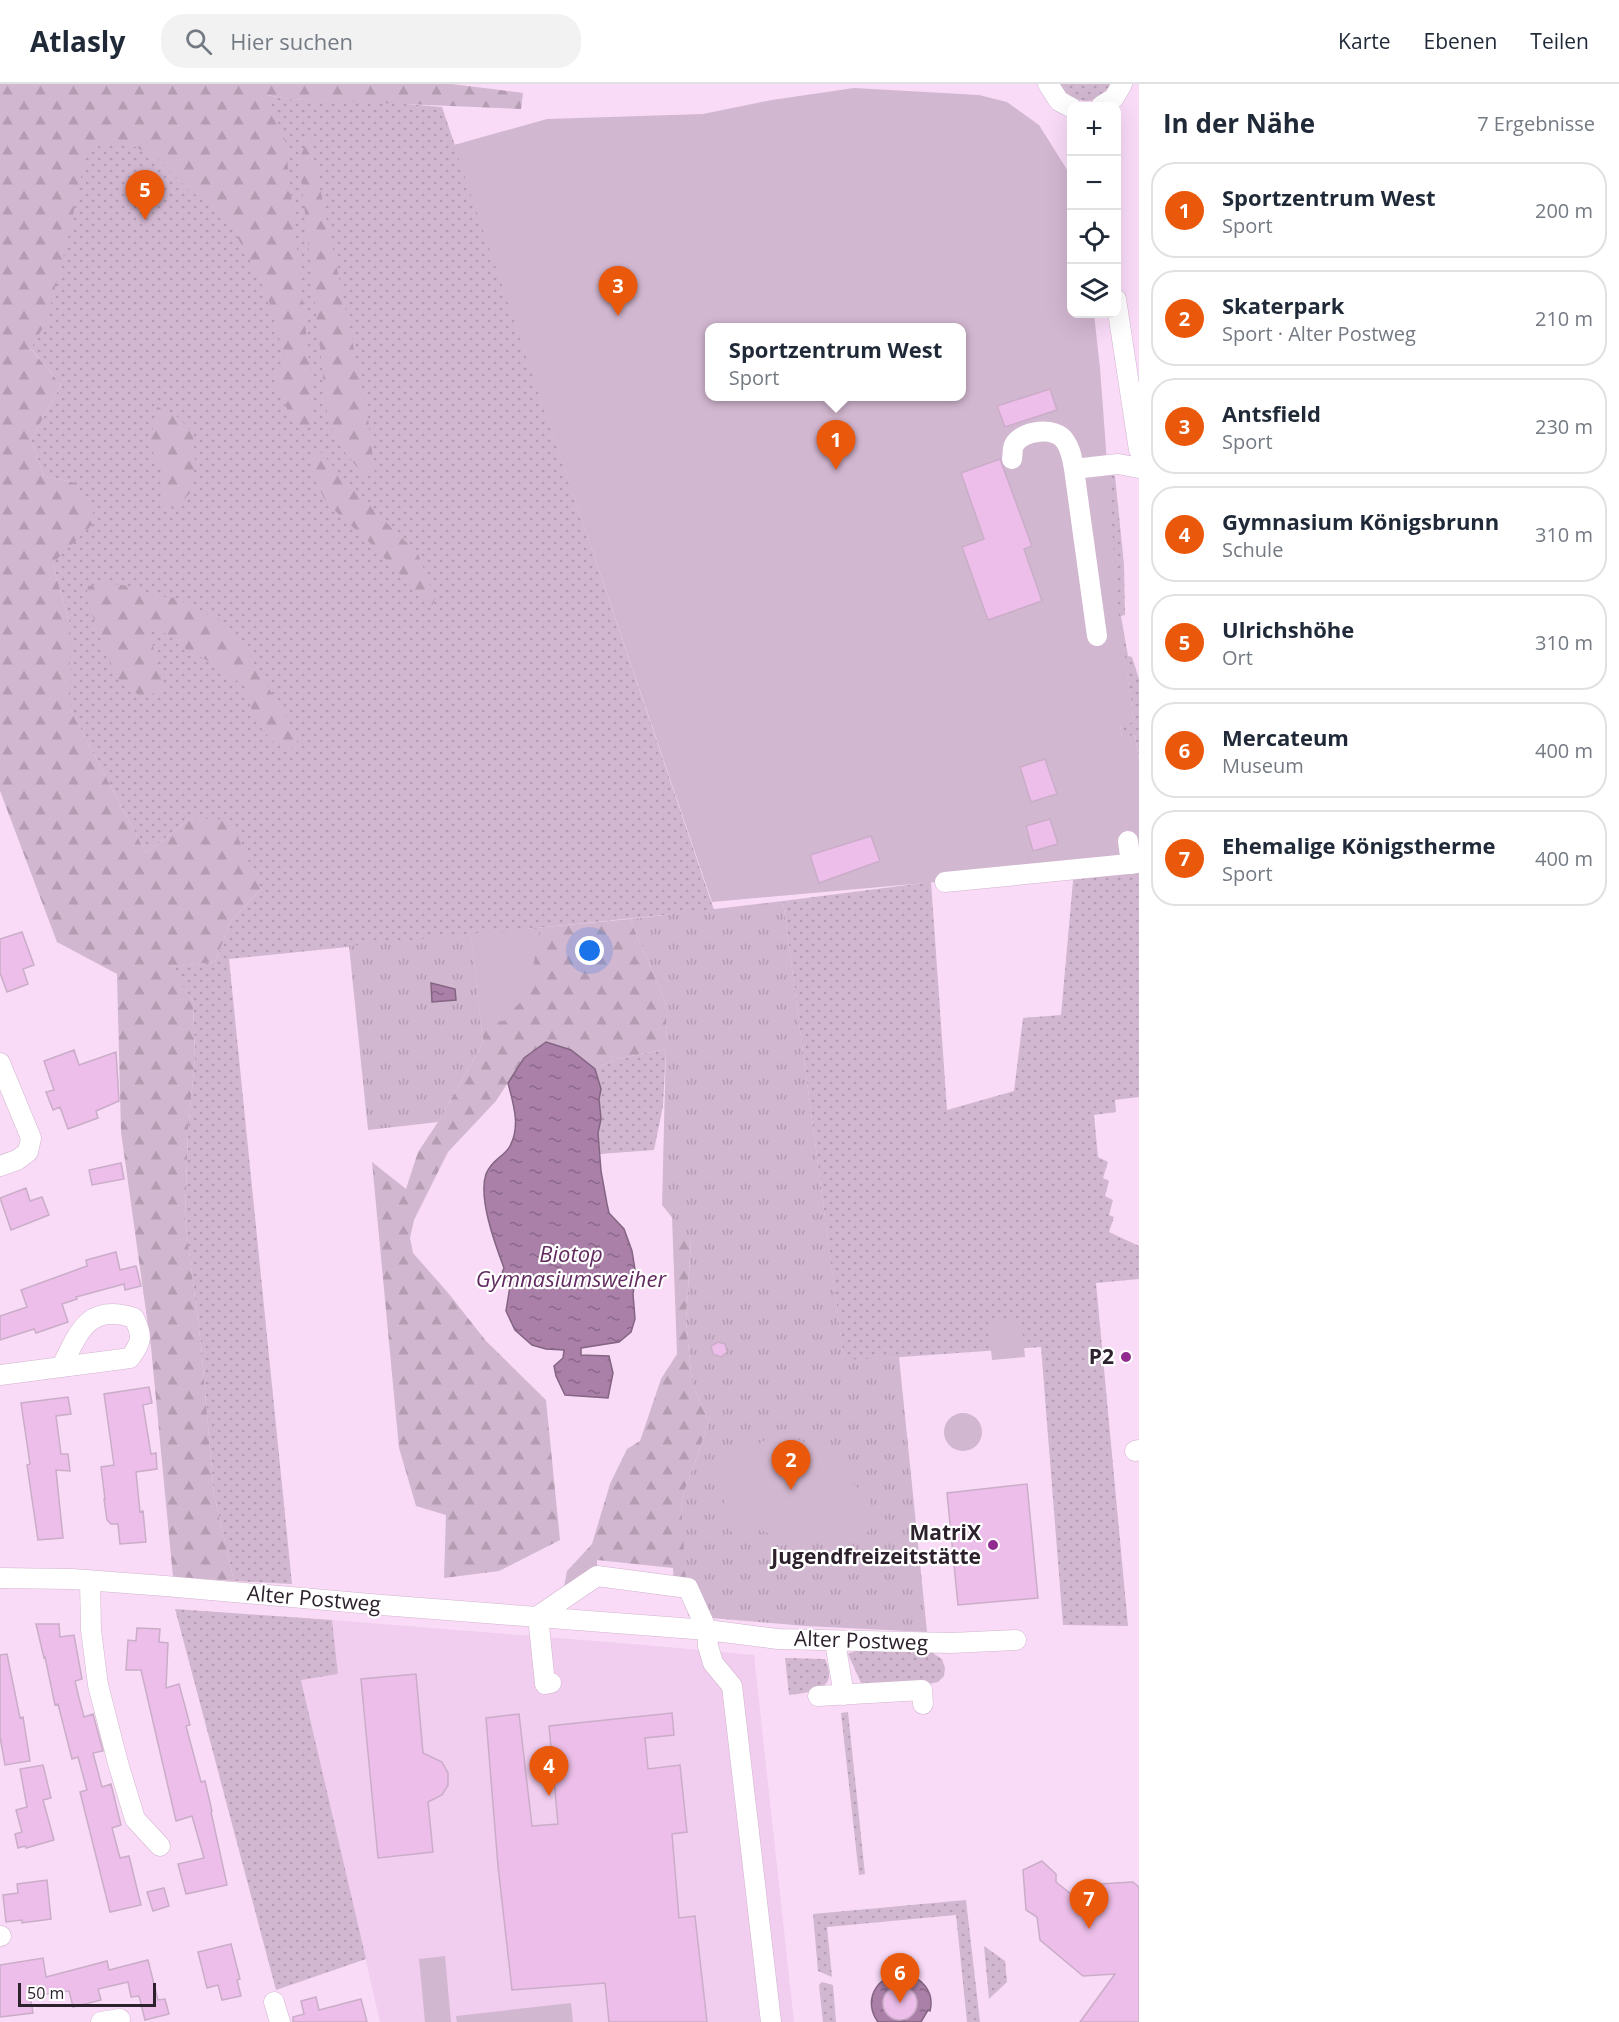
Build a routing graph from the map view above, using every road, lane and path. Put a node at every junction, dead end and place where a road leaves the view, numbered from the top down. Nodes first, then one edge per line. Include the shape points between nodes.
1 (1047, 84) edge
2 (1122, 84) edge
3 (1109, 102) edge
4 (1067, 107) edge
5 (1119, 318) edge
6 (1139, 450) edge
7 (1012, 459) dead end
8 (1139, 468) edge
9 (1074, 469) junction
10 (1097, 636) dead end
11 (1128, 841) dead end
12 (1135, 864) edge
13 (945, 882) dead end
14 (0, 1063) edge
15 (0, 1166) edge
16 (62, 1366) dead end
17 (0, 1375) edge
18 (0, 1578) edge
19 (90, 1581) junction
20 (538, 1616) junction
21 (707, 1630) junction
22 (1016, 1640) dead end
23 (835, 1642) junction
24 (551, 1683) dead end
25 (844, 1695) junction
26 (818, 1696) dead end
27 (923, 1704) dead end
28 (160, 1846) dead end
29 (274, 2002) dead end
30 (280, 2022) edge
31 (771, 2022) edge

1 - 4 street
2 - 3 street
5 - 6 street
7 - 9 street via 1013,447 1019,439 1052,431 1064,439
8 - 9 street via 1118,464
9 - 10 street
11 - 12 street
12 - 13 street
14 - 15 street via 31,1138 28,1152
16 - 17 street
18 - 19 street, Alter Postweg
19 - 20 street, Alter Postweg via 445,1620
19 - 28 street via 97,1674 116,1755 135,1819
20 - 21 street, Alter Postweg
20 - 21 street via 597,1576 687,1588
20 - 24 street via 545,1684
21 - 23 street, Alter Postweg
21 - 31 street via 714,1663 732,1686
22 - 23 street, Alter Postweg
23 - 25 street
25 - 26 street
25 - 27 street via 870,1701 922,1690
29 - 30 street

